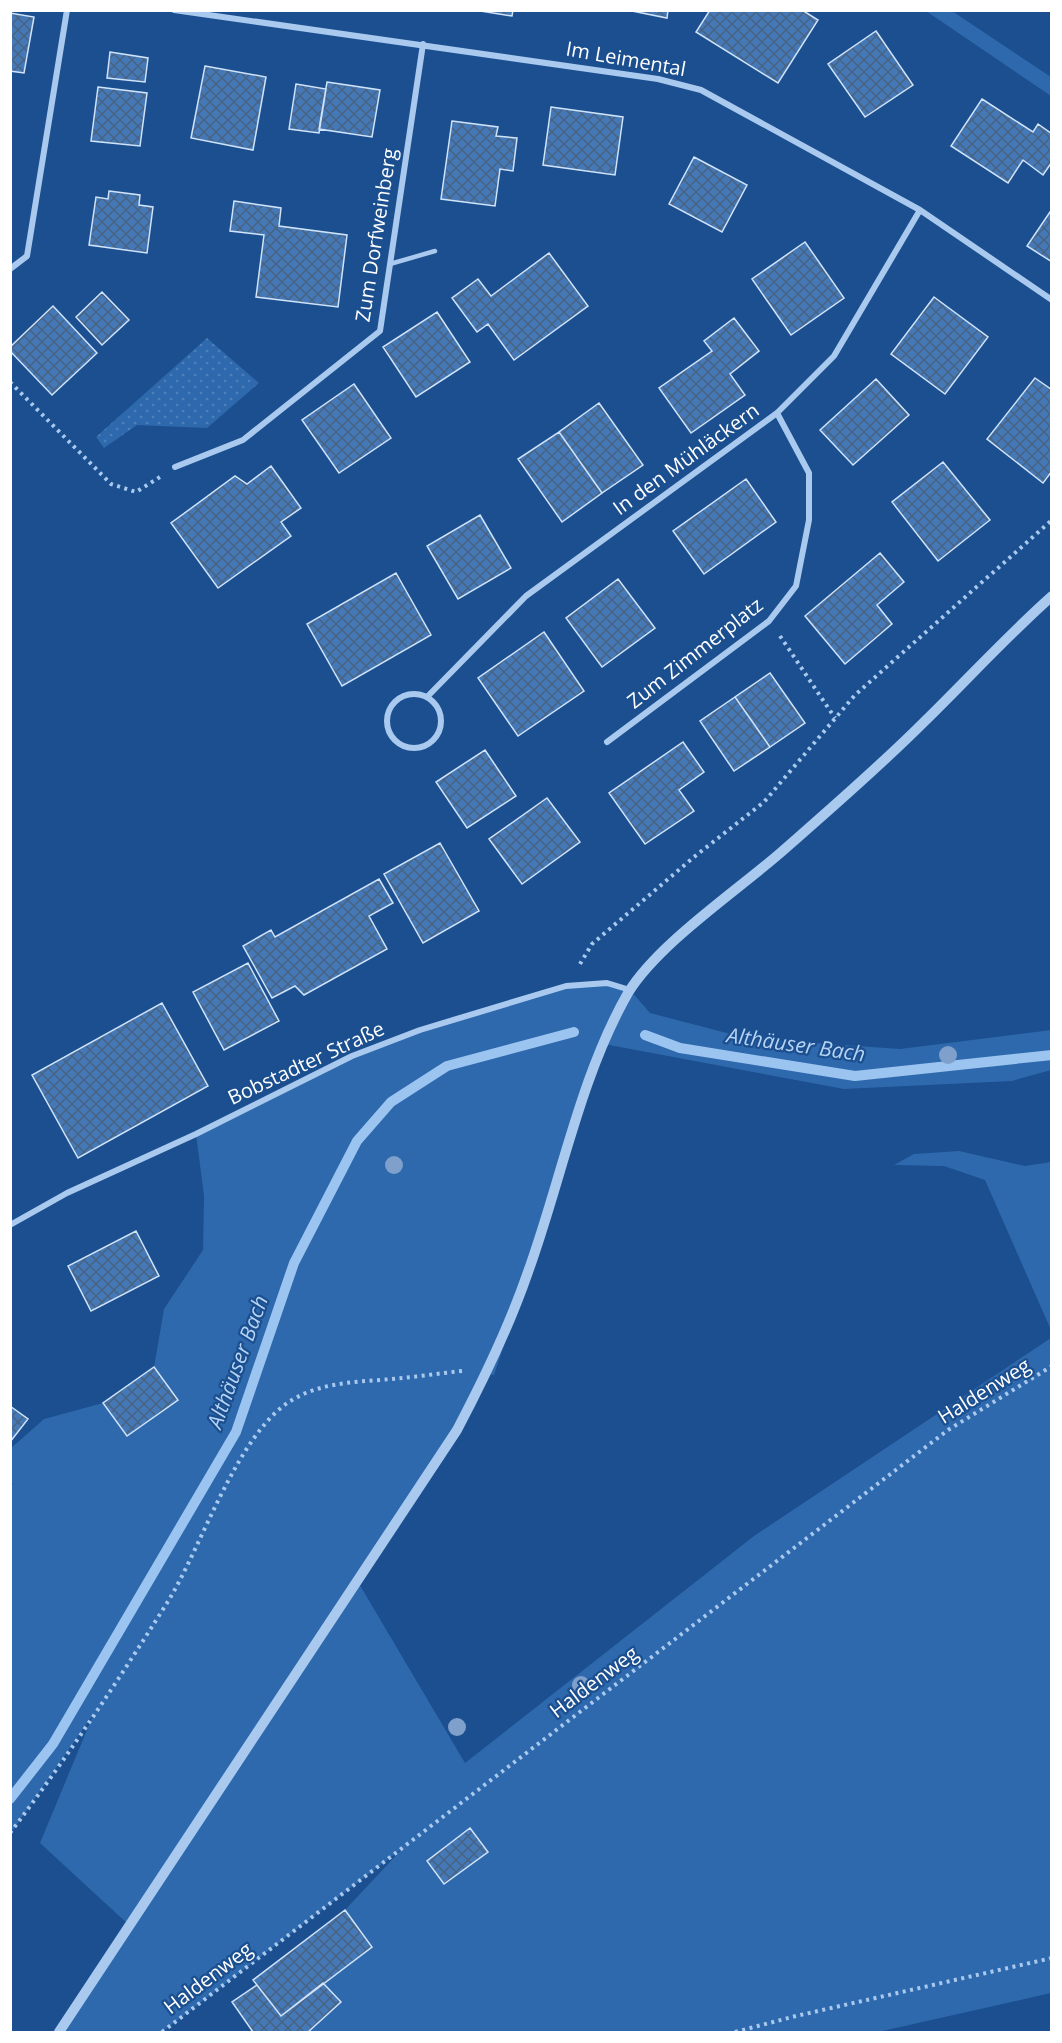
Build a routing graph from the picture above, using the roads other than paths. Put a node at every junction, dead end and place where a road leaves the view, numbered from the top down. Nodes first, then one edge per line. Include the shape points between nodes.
1 (67, 10) edge
2 (174, 10) edge
3 (423, 44) junction
4 (920, 210) junction
5 (435, 251) dead end
6 (390, 264) junction
7 (10, 269) edge
8 (1052, 300) edge
9 (777, 413) junction
10 (175, 466) road end
11 (1052, 596) edge
12 (427, 697) junction
13 (607, 742) dead end
14 (630, 990) junction
15 (10, 1225) edge
16 (59, 2032) edge

1 - 7 street via 27,256
2 - 3 street, Im Leimental
3 - 4 street, Im Leimental via 658,79 701,90
3 - 6 street, Zum Dorfweinberg
4 - 8 street, Im Leimental
4 - 9 street, In den Mühläckern via 834,356
5 - 6 lane
6 - 10 street, Zum Dorfweinberg via 380,331 243,440
9 - 12 street, In den Mühläckern via 526,596
9 - 13 street, Zum Zimmerplatz via 809,473 809,520 796,586 770,621
11 - 14 street via 1000,643 925,722 780,854 687,931 645,970
12 - 12 street via 416,693 394,701 386,725 398,744 425,746 438,733 442,722 439,710
14 - 15 street, Bobstadter Straße via 607,983 566,986 420,1030 352,1056 67,1193
14 - 16 street via 597,1061 528,1272 489,1368 456,1430

